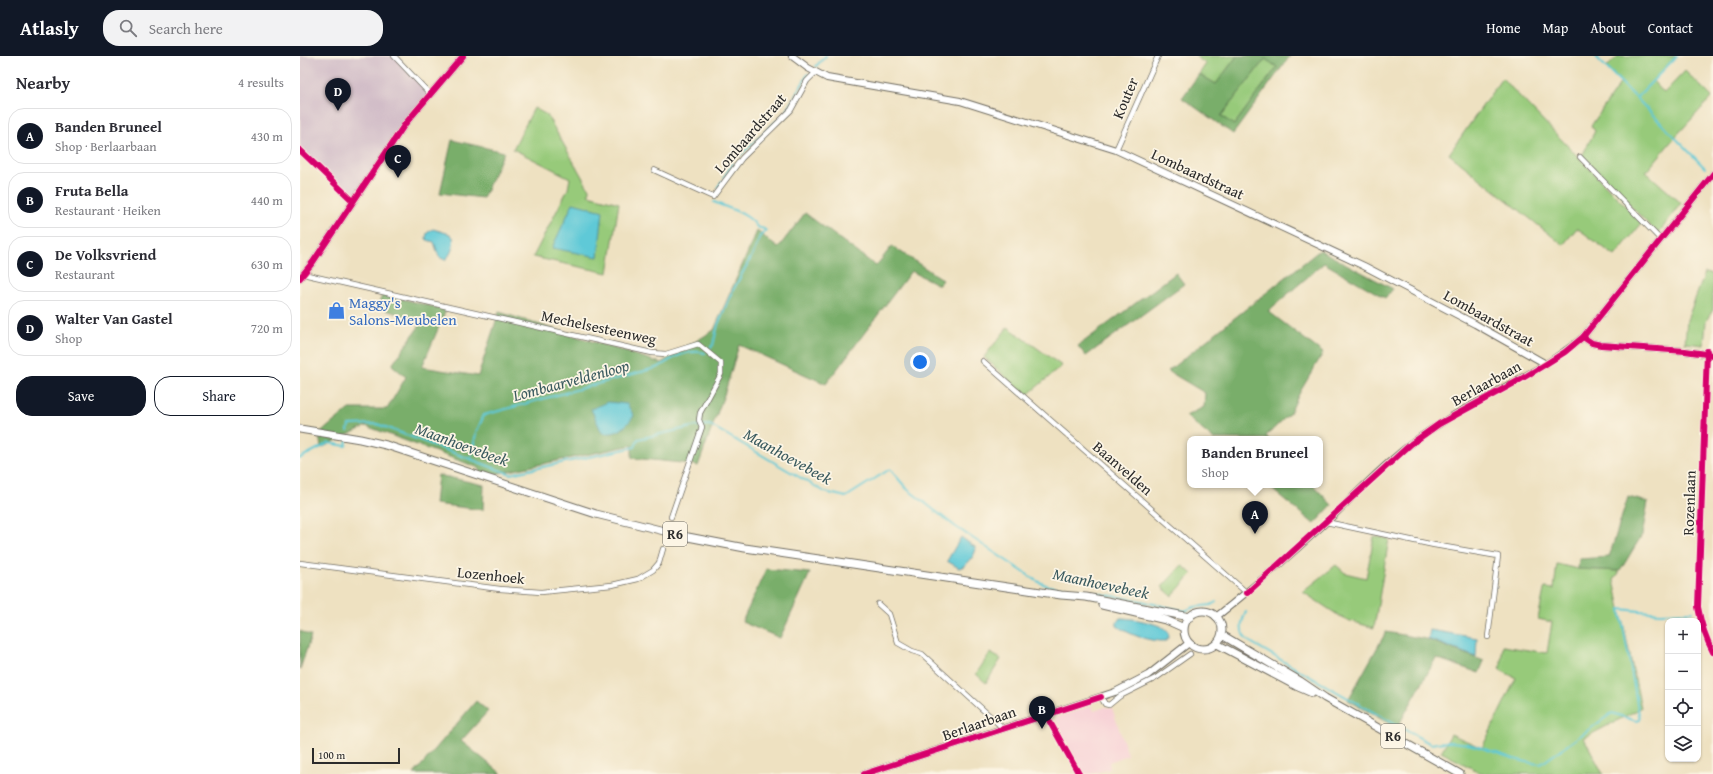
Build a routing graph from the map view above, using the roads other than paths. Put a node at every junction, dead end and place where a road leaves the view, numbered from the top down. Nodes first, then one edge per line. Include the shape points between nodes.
1 (394, 56) edge
2 (463, 56) edge
3 (792, 56) edge
4 (1158, 56) edge
5 (816, 72) junction
6 (430, 94) junction
7 (1116, 150) junction
8 (1580, 157) dead end
9 (654, 170) dead end
10 (1713, 174) edge
11 (1661, 240) junction
12 (301, 276) edge
13 (1583, 337) junction
14 (1710, 353) edge
15 (983, 361) dead end
16 (1546, 364) junction
17 (300, 429) edge
18 (671, 517) dead end
19 (1326, 522) junction
20 (663, 549) dead end
21 (300, 563) edge
22 (1247, 593) junction
23 (1061, 595) junction
24 (878, 604) dead end
25 (1190, 617) junction
26 (1216, 617) junction
27 (1184, 628) junction
28 (1222, 635) junction
29 (1488, 637) dead end
30 (1189, 643) junction
31 (1217, 644) junction
32 (1713, 652) edge
33 (1190, 654) dead end
34 (1101, 697) junction
35 (1325, 698) junction
36 (1046, 715) junction
37 (1003, 728) junction
38 (864, 774) edge
39 (1079, 774) edge
40 (1460, 774) edge

1 - 6 street
2 - 6 street, Mechelsesteenweg
3 - 5 street, Lombaardstraat
4 - 7 street, Kouter
5 - 7 street, Lombaardstraat via 827,78 960,101
5 - 9 street, Lombaardstraat via 806,81 791,110 742,158 713,197
6 - 12 street, Mechelsesteenweg via 405,124
7 - 16 street, Lombaardstraat via 1364,266
8 - 11 street
10 - 11 street, Berlaarbaan
11 - 13 street, Berlaarbaan
12 - 18 street, Mechelsesteenweg via 652,353 666,354 698,344 721,363 721,374 700,413 702,427
13 - 14 street via 1601,345
13 - 16 street, Berlaarbaan
14 - 32 street, Rozenlaan via 1698,607 1701,626
15 - 22 street, Baanvelden
16 - 19 street, Berlaarbaan via 1439,424 1411,444
17 - 23 main road, R6 via 386,445 596,514 688,537 745,548
19 - 22 street, Berlaarbaan
19 - 29 street via 1498,556
20 - 21 street, Lozenhoek via 659,563 638,579 612,585 541,592
22 - 26 street, Berlaarbaan
23 - 25 main road, R6 via 1093,598
23 - 27 main road, R6 via 1166,620
24 - 37 street, Berlaarbaan via 889,614 898,644 922,654
25 - 26 main road, R6 via 1203,612
25 - 27 main road
26 - 28 main road via 1222,625
27 - 30 main road
28 - 31 main road
28 - 35 main road, R6
30 - 31 main road via 1202,649
30 - 34 street, Berlaarbaan via 1148,675
31 - 35 main road, R6 via 1296,686
33 - 34 street via 1156,678 1120,696 1109,705 1105,704
34 - 36 street, Berlaarbaan
35 - 40 main road, R6
36 - 37 street, Berlaarbaan
36 - 39 street
37 - 38 street, Berlaarbaan

